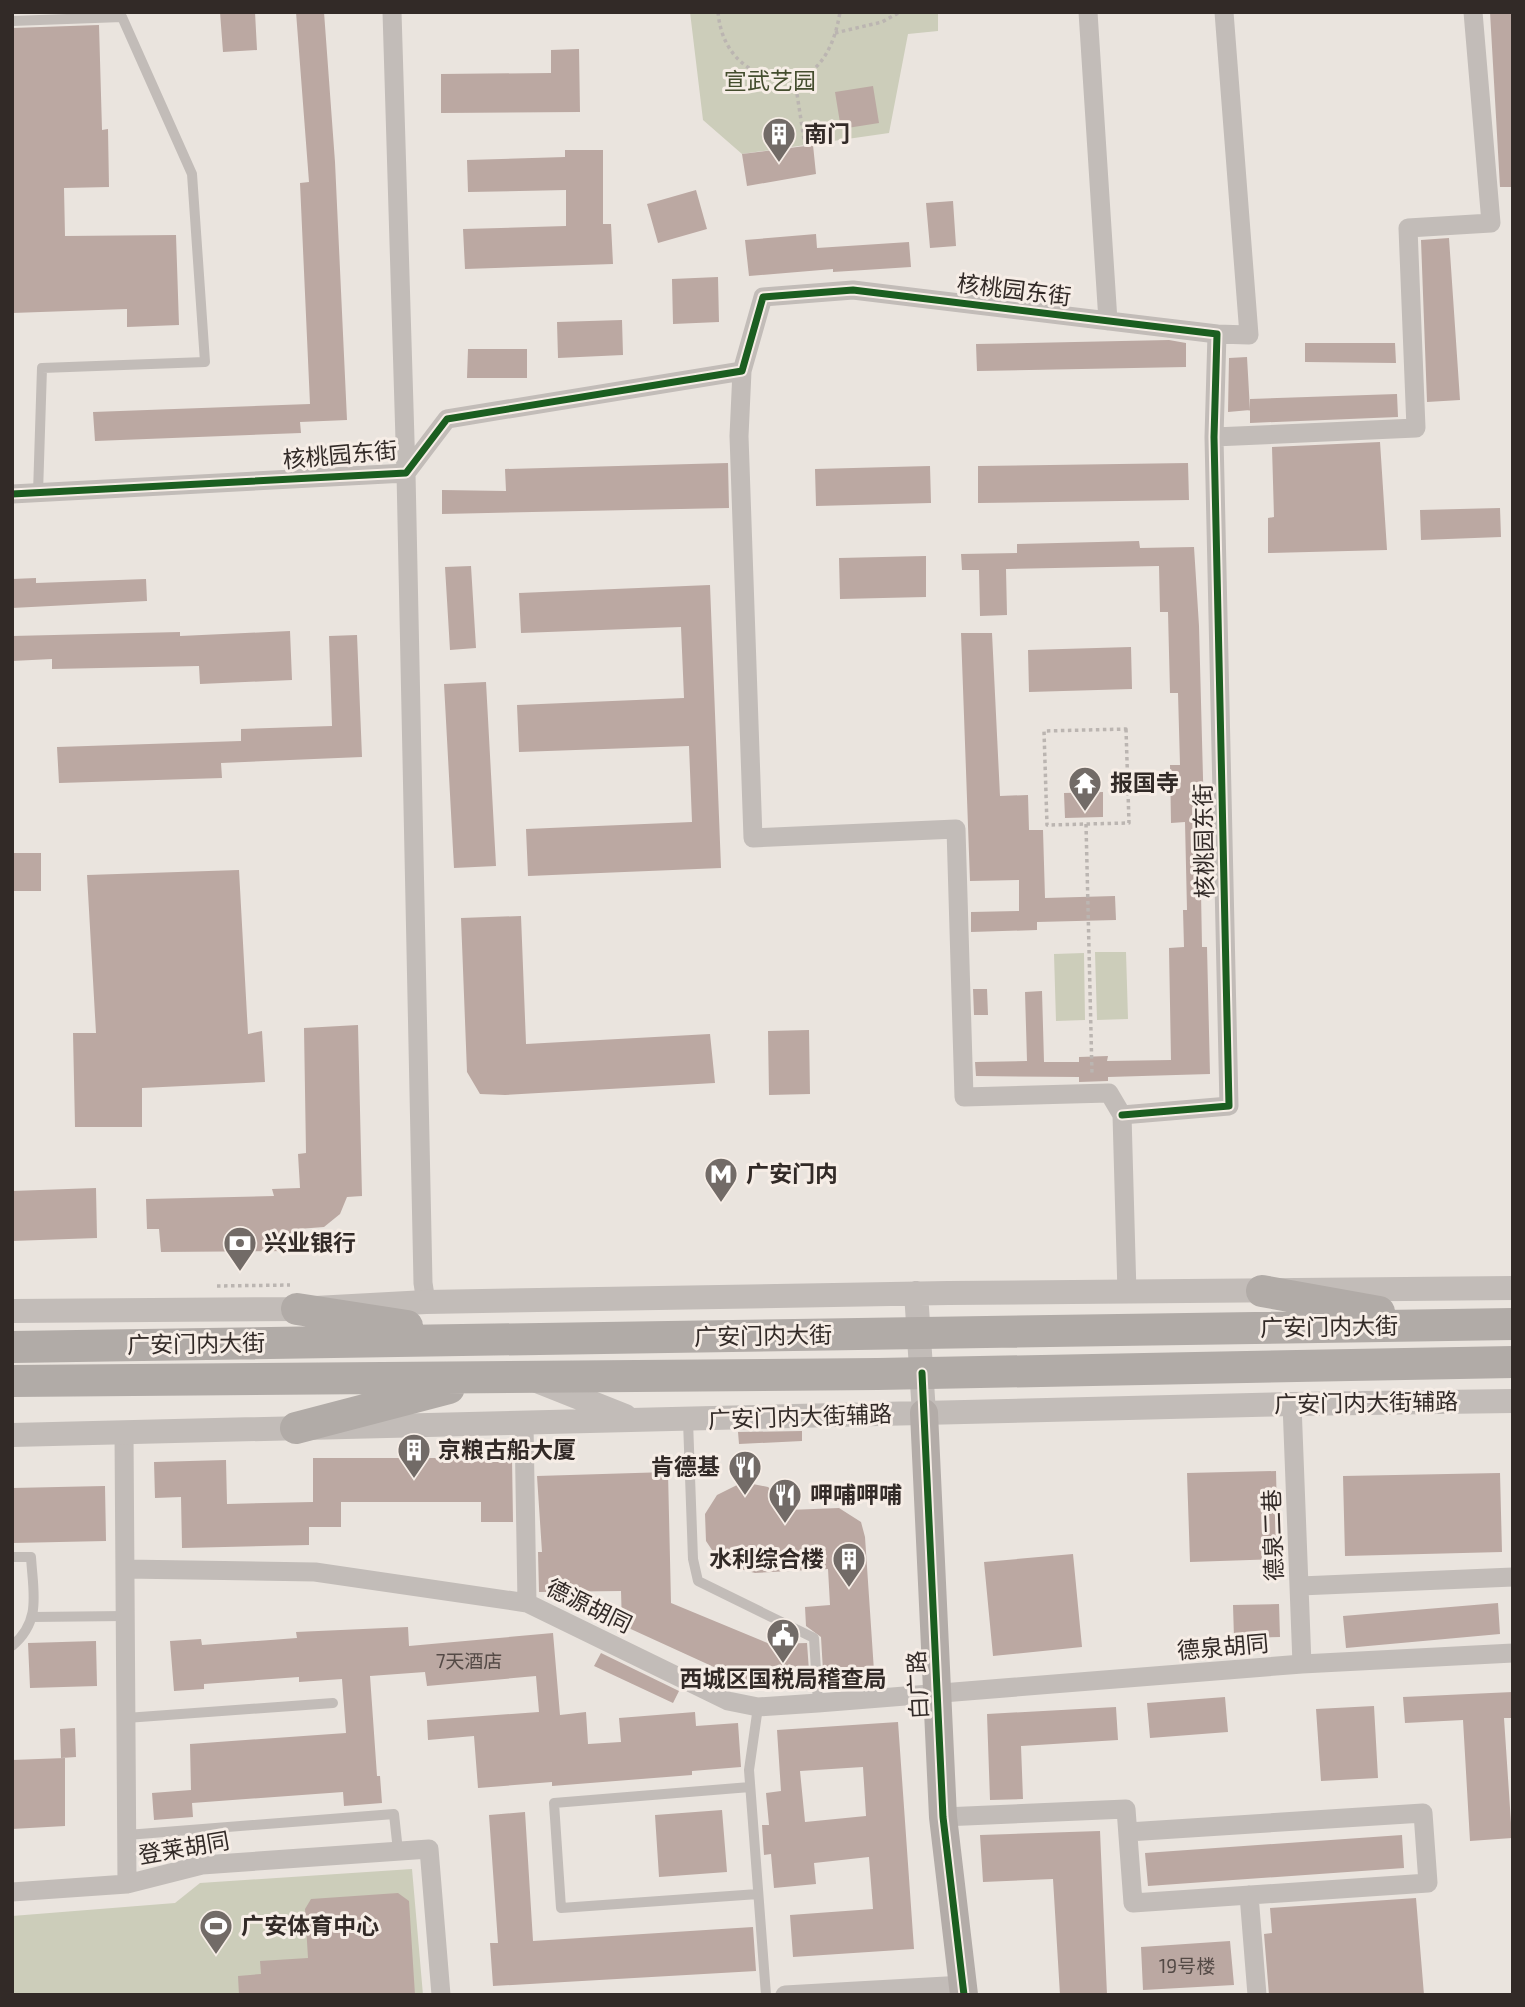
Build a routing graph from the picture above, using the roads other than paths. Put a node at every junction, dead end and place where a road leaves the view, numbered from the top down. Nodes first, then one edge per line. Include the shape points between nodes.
1 (392, 12) edge
2 (1088, 12) edge
3 (1224, 12) edge
4 (1474, 12) edge
5 (12, 21) edge
6 (1108, 321) junction
7 (1217, 334) junction
8 (741, 371) junction
9 (1214, 437) junction
10 (406, 473) junction
11 (38, 493) junction
12 (12, 494) edge
13 (1122, 1115) junction
14 (1513, 1288) edge
15 (1262, 1291) junction
16 (916, 1293) junction
17 (1127, 1293) junction
18 (295, 1297) junction
19 (426, 1302) junction
20 (12, 1311) edge
21 (1513, 1324) edge
22 (1445, 1325) junction
23 (919, 1334) junction
24 (491, 1339) junction
25 (12, 1347) edge
26 (1513, 1362) edge
27 (922, 1373) junction
28 (510, 1376) junction
29 (12, 1381) edge
30 (1513, 1401) edge
31 (1293, 1404) junction
32 (924, 1413) junction
33 (688, 1420) junction
34 (644, 1422) junction
35 (524, 1424) junction
36 (296, 1428) junction
37 (124, 1432) junction
38 (12, 1435) edge
39 (12, 1558) edge
40 (125, 1569) junction
41 (1513, 1577) edge
42 (1300, 1586) junction
43 (527, 1603) junction
44 (125, 1616) junction
45 (32, 1617) junction
46 (12, 1646) edge
47 (1513, 1653) edge
48 (1302, 1664) junction
49 (938, 1696) junction
50 (333, 1703) dead end
51 (818, 1703) junction
52 (758, 1707) junction
53 (126, 1718) junction
54 (750, 1787) junction
55 (943, 1817) junction
56 (1128, 1832) junction
57 (127, 1835) junction
58 (398, 1851) junction
59 (127, 1884) junction
60 (12, 1892) edge
61 (758, 1894) junction
62 (1250, 1895) junction
63 (964, 1990) edge
64 (440, 1995) edge
65 (766, 1995) edge
66 (785, 1995) edge
67 (1257, 1995) edge

1 - 10 street
2 - 6 street
3 - 7 street via 1248,335
4 - 9 street via 1491,223 1408,228 1416,428
5 - 11 lane via 122,17 192,174 205,362 41,368
6 - 7 street, 核桃园东街
6 - 8 street, 核桃园东街 via 853,290 763,297
7 - 9 street, 核桃园东街
8 - 10 street, 核桃园东街 via 447,419
8 - 13 street via 739,436 753,838 956,829 964,1097 1109,1093
9 - 13 street, 核桃园东街 via 1230,1107
10 - 11 street, 核桃园东街
10 - 19 street
11 - 12 street, 核桃园东街
13 - 17 street
14 - 15 street
15 - 17 street
15 - 22 main road
16 - 17 street
16 - 19 street
16 - 23 street, 白广路
18 - 19 street, 广安门内大街
18 - 20 street, 广安门内大街
18 - 24 main road
21 - 22 main road, 广安门内大街
22 - 23 main road, 广安门内大街
23 - 24 main road, 广安门内大街
23 - 27 street, 白广路
24 - 25 main road, 广安门内大街
26 - 27 main road, 广安门内大街
27 - 28 main road, 广安门内大街
27 - 32 street, 白广路
28 - 29 main road, 广安门内大街
28 - 34 street, 广安门内大街
28 - 36 main road
30 - 31 street, 广安门内大街辅路
31 - 32 street, 广安门内大街辅路
31 - 42 street, 德泉二巷
32 - 33 street, 广安门内大街辅路
32 - 49 main road, 白广路
33 - 34 street, 广安门内大街辅路
33 - 51 lane via 693,1559 698,1581 814,1638
34 - 35 street, 广安门内大街辅路
35 - 36 street, 广安门内大街辅路
35 - 43 street
36 - 37 street
37 - 38 street
37 - 40 street, 登莱胡同
39 - 45 lane via 31,1557
40 - 43 street, 德源胡同 via 314,1572
40 - 44 street, 登莱胡同
41 - 42 street
42 - 48 street, 德泉二巷
43 - 52 street, 德源胡同 via 728,1701
44 - 45 lane
44 - 53 street, 登莱胡同
45 - 46 lane via 27,1633
47 - 48 street, 德泉胡同
48 - 49 street, 德泉胡同
49 - 51 street, 德源胡同
49 - 55 main road, 白广路
50 - 53 lane
51 - 52 street, 德源胡同
52 - 54 lane
53 - 57 street, 登莱胡同
54 - 61 lane
54 - 61 lane via 554,1802 561,1908
55 - 56 street via 1126,1809
55 - 63 main road, 白广路
56 - 62 street via 1133,1903
56 - 62 street via 1423,1813 1428,1883
57 - 58 lane via 394,1814
57 - 59 street, 登莱胡同
58 - 59 street, 登莱胡同 via 202,1865
58 - 64 street, 登莱胡同 via 429,1849
59 - 60 street
61 - 65 lane
62 - 67 street
63 - 66 street

